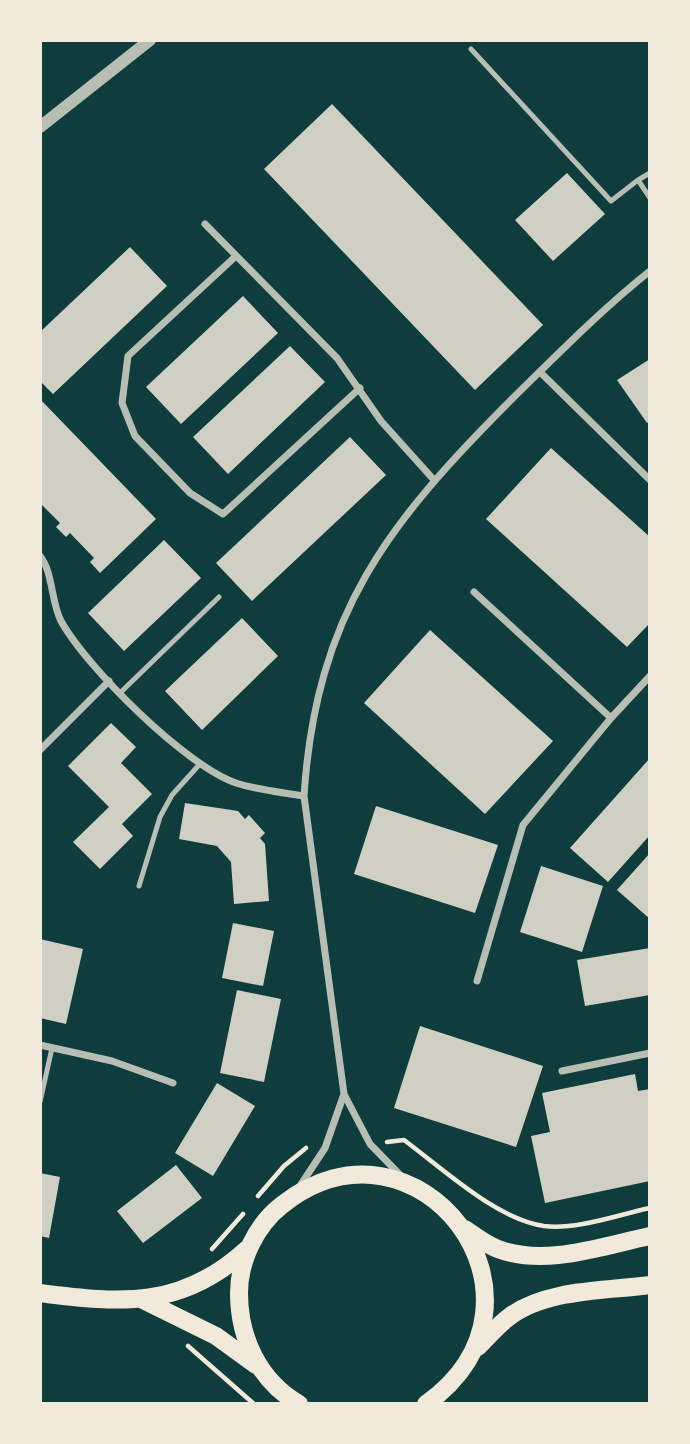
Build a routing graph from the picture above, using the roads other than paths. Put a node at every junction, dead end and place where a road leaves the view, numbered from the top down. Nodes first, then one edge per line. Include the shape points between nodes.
1 (150, 40) edge
2 (471, 48) dead end
3 (40, 127) edge
4 (650, 173) edge
5 (638, 180) junction
6 (650, 198) edge
7 (205, 224) dead end
8 (236, 256) junction
9 (650, 271) edge
10 (540, 372) junction
11 (360, 388) junction
12 (434, 480) junction
13 (650, 480) edge
14 (40, 556) edge
15 (474, 593) dead end
16 (219, 597) dead end
17 (650, 676) edge
18 (109, 681) junction
19 (121, 692) junction
20 (611, 718) junction
21 (40, 750) edge
22 (199, 765) junction
23 (304, 796) junction
24 (139, 886) dead end
25 (477, 981) dead end
26 (40, 1045) edge
27 (52, 1048) junction
28 (650, 1053) edge
29 (562, 1071) dead end
30 (173, 1083) dead end
31 (344, 1094) junction
32 (40, 1102) edge
33 (410, 1184) junction
34 (293, 1196) junction
35 (465, 1229) junction
36 (650, 1236) edge
37 (250, 1246) junction
38 (650, 1285) edge
39 (40, 1293) edge
40 (143, 1300) junction
41 (474, 1351) junction
42 (261, 1370) junction
43 (440, 1398) edge
44 (299, 1404) edge
45 (426, 1404) edge

1 - 3 street
2 - 5 lane via 611,201
4 - 5 lane
5 - 6 lane
7 - 8 street
8 - 11 street via 337,358
8 - 11 street via 128,356 122,403 135,436 190,493 223,514
9 - 10 street
10 - 12 street
10 - 13 street
11 - 12 street via 388,430
12 - 23 street via 369,566 331,649 307,749
14 - 18 street via 61,621
15 - 20 street
16 - 19 lane
17 - 20 street
18 - 19 street
18 - 21 street
19 - 22 street
20 - 25 street via 523,825
22 - 23 street via 234,782
22 - 24 lane via 172,795 160,817
23 - 31 street
26 - 27 street
27 - 30 street via 111,1061
27 - 32 lane
28 - 29 street
31 - 33 street via 370,1144
31 - 34 street via 325,1148
33 - 34 main road via 386,1177 338,1177
33 - 35 main road via 450,1211
34 - 37 main road via 276,1209
35 - 36 main road via 498,1249 531,1256
35 - 41 main road via 484,1276 486,1302
37 - 40 main road via 222,1272 198,1285
37 - 42 main road via 243,1266 239,1310
38 - 41 main road via 526,1307 508,1317
39 - 40 main road
40 - 42 main road via 216,1336
41 - 43 main road
42 - 44 main road
43 - 45 main road

